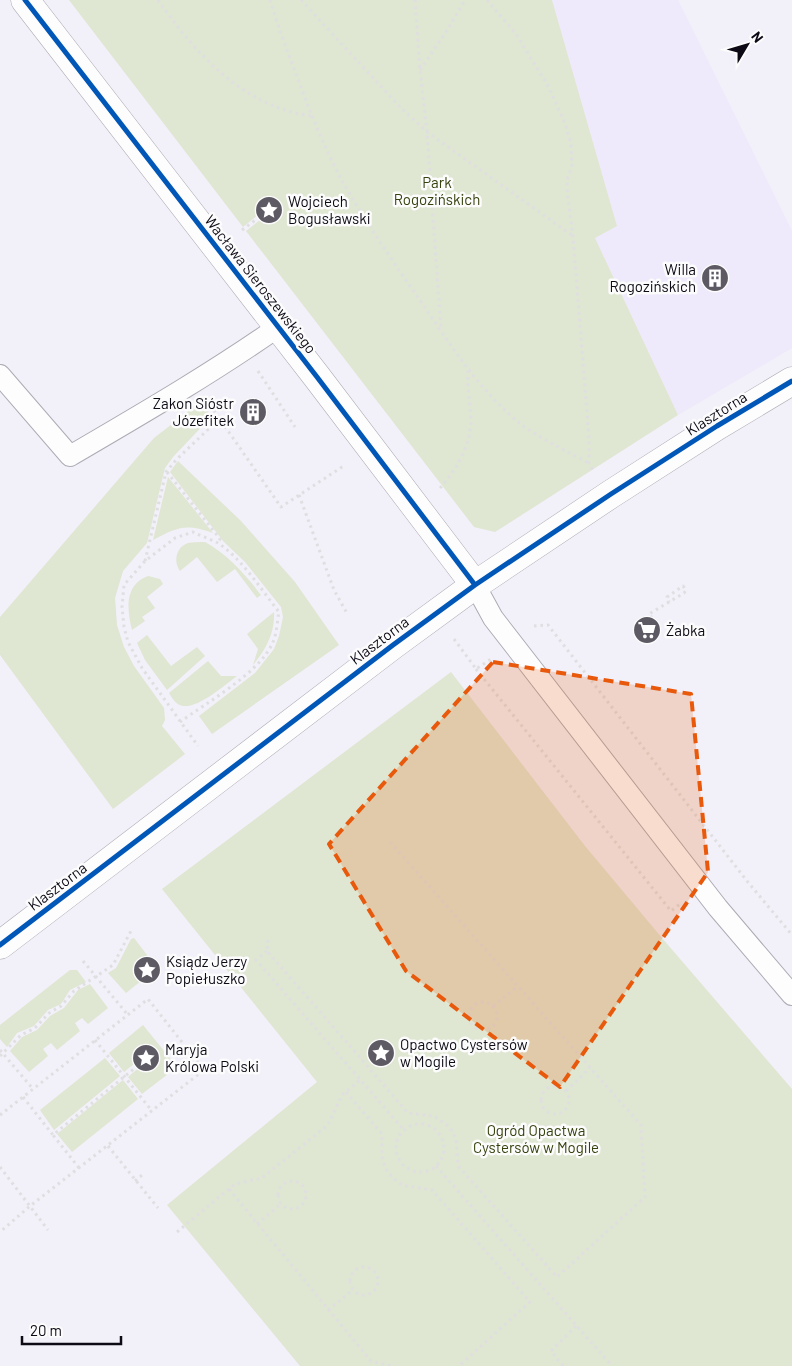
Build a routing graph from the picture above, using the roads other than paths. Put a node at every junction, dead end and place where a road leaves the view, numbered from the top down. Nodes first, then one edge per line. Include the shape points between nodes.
1 (25, 0) edge
2 (278, 327) junction
3 (0, 375) edge
4 (792, 381) edge
5 (475, 585) junction
6 (0, 945) edge
7 (792, 994) edge

1 - 2 street, Wacława Sieroszewskiego
2 - 3 lane via 70,456
2 - 5 street, Wacława Sieroszewskiego
4 - 5 street, Klasztorna via 595,504
5 - 6 street, Klasztorna
5 - 7 lane via 493,618 689,871

